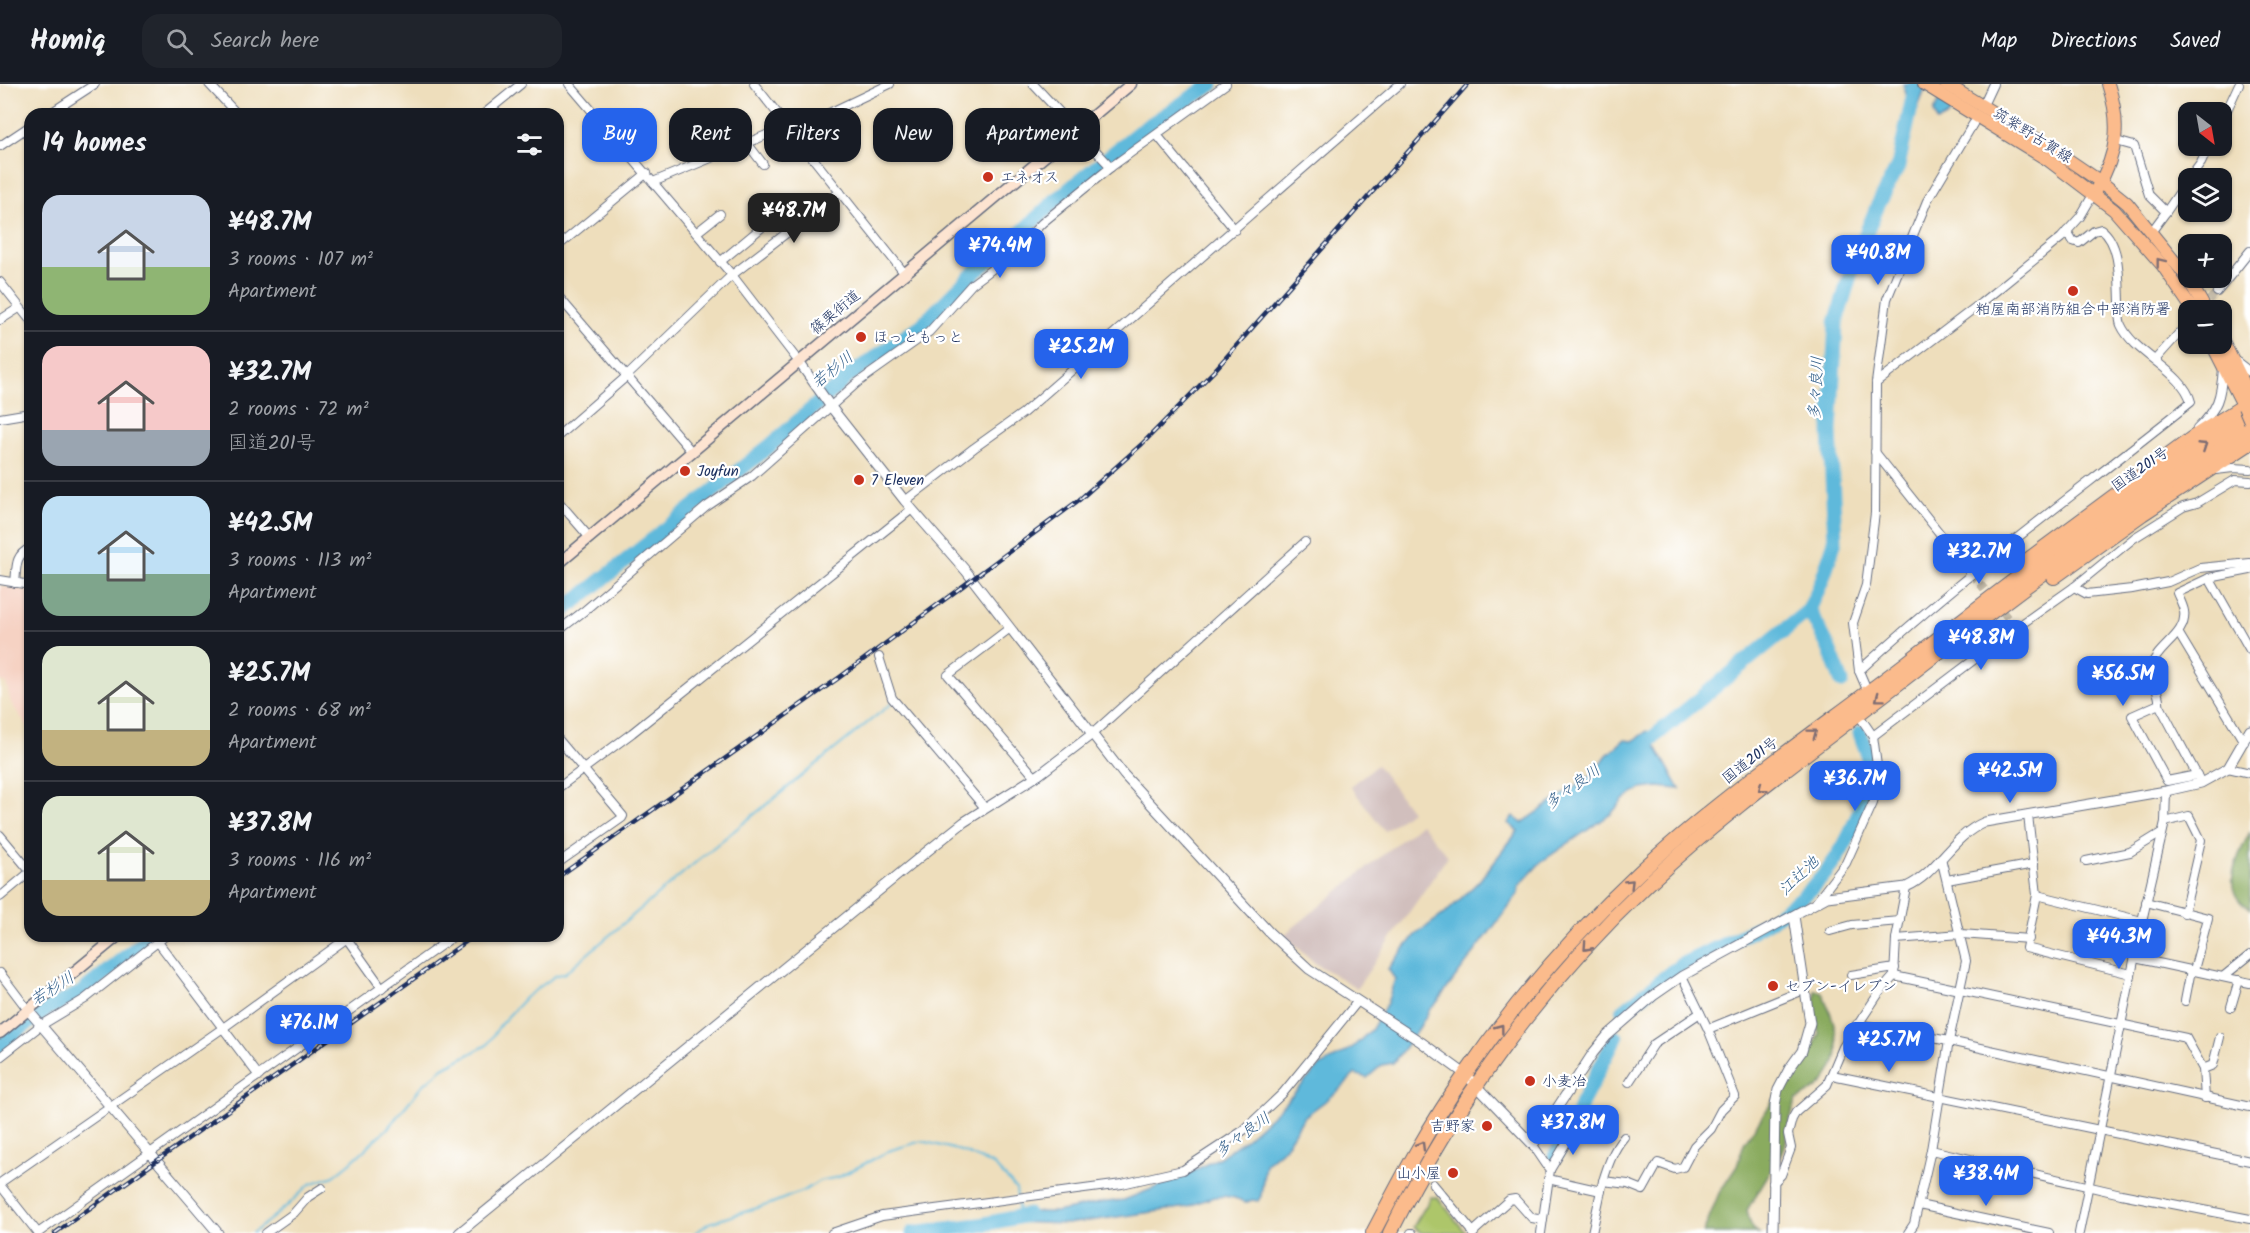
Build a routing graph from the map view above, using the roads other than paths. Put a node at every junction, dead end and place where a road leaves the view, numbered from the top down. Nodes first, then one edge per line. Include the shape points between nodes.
1 (95, 84) edge
2 (209, 84) edge
3 (521, 84) edge
4 (569, 84) edge
5 (754, 84) edge
6 (890, 84) edge
7 (1033, 84) edge
8 (1131, 84) edge
9 (1227, 84) edge
10 (1400, 84) edge
11 (1924, 84) edge
12 (1946, 84) edge
13 (1993, 84) edge
14 (2108, 84) edge
15 (2239, 84) edge
16 (1985, 101) dead end
17 (2231, 102) edge
18 (1969, 106) junction
19 (58, 108) edge
20 (231, 108) edge
21 (491, 108) edge
22 (773, 108) edge
23 (840, 108) edge
24 (1055, 108) edge
25 (1100, 110) edge
26 (1973, 124) dead end
27 (24, 130) edge
28 (1157, 135) junction
29 (2116, 141) junction
30 (0, 146) edge
31 (752, 150) edge
32 (1100, 155) edge
33 (701, 162) edge
34 (816, 162) edge
35 (1038, 162) edge
36 (763, 165) dead end
37 (1111, 167) junction
38 (646, 173) junction
39 (653, 182) junction
40 (2101, 182) junction
41 (840, 192) junction
42 (2094, 193) junction
43 (2178, 195) edge
44 (2166, 212) junction
45 (720, 214) dead end
46 (778, 214) dead end
47 (1235, 230) junction
48 (2067, 231) junction
49 (2152, 231) junction
50 (696, 233) junction
51 (564, 241) edge
52 (2250, 251) edge
53 (720, 262) junction
54 (905, 274) junction
55 (732, 276) junction
56 (0, 282) edge
57 (2217, 292) tunnel mouth
58 (2186, 300) edge
59 (2200, 300) edge
60 (564, 303) edge
61 (19, 308) junction
62 (24, 313) edge
63 (0, 320) edge
64 (2178, 335) edge
65 (2217, 354) edge
66 (2230, 354) joint
67 (2156, 360) junction
68 (799, 362) junction
69 (2223, 365) junction
70 (2250, 372) edge
71 (627, 376) junction
72 (1876, 383) junction
73 (2248, 405) edge
74 (831, 407) junction
75 (24, 414) edge
76 (0, 418) edge
77 (2250, 421) edge
78 (564, 431) edge
79 (2250, 431) edge
80 (2250, 443) edge
81 (2175, 451) junction
82 (1875, 452) junction
83 (692, 453) junction
84 (2223, 469) junction
85 (2250, 469) edge
86 (2250, 481) edge
87 (2220, 489) junction
88 (908, 505) junction
89 (564, 508) edge
90 (2142, 514) junction
91 (590, 538) junction
92 (1305, 542) dead end
93 (24, 551) edge
94 (564, 559) edge
95 (2250, 563) edge
96 (2250, 570) edge
97 (1972, 574) junction
98 (2209, 578) junction
99 (0, 580) edge
100 (15, 583) junction
101 (24, 584) edge
102 (2074, 587) junction
103 (564, 626) edge
104 (1010, 628) junction
105 (2179, 634) junction
106 (2250, 650) edge
107 (879, 657) dead end
108 (1901, 667) junction
109 (1860, 671) junction
110 (1900, 682) junction
111 (1868, 692) junction
112 (2159, 704) junction
113 (1858, 714) junction
114 (2250, 730) edge
115 (1091, 735) junction
116 (1873, 736) junction
117 (2244, 742) junction
118 (564, 746) edge
119 (2228, 768) junction
120 (584, 769) junction
121 (2250, 773) edge
122 (1035, 777) junction
123 (2199, 779) junction
124 (564, 784) edge
125 (2166, 791) junction
126 (985, 808) junction
127 (2028, 815) junction
128 (2165, 822) junction
129 (2161, 833) junction
130 (0, 835) edge
131 (564, 858) edge
132 (1941, 858) junction
133 (2086, 861) dead end
134 (24, 864) edge
135 (2034, 864) junction
136 (24, 876) edge
137 (1947, 880) junction
138 (1906, 887) junction
139 (2037, 895) junction
140 (0, 897) edge
141 (1816, 902) junction
142 (2146, 902) junction
143 (2184, 913) junction
144 (1794, 916) junction
145 (1900, 921) junction
146 (2142, 921) junction
147 (1830, 931) dead end
148 (1961, 934) junction
149 (1896, 939) junction
150 (2029, 939) junction
151 (112, 942) edge
152 (157, 942) edge
153 (163, 942) edge
154 (340, 942) edge
155 (350, 942) edge
156 (445, 942) edge
157 (2250, 955) edge
158 (2134, 958) junction
159 (2193, 970) junction
160 (1894, 972) junction
161 (0, 973) edge
162 (2131, 974) junction
163 (1851, 975) dead end
164 (1682, 976) junction
165 (2224, 976) junction
166 (2239, 980) junction
167 (2250, 983) edge
168 (381, 988) junction
169 (1806, 989) junction
170 (1960, 992) junction
171 (2185, 1001) dead end
172 (1361, 1003) junction
173 (2231, 1007) dead end
174 (1700, 1013) junction
175 (34, 1018) junction
176 (1857, 1024) junction
177 (2120, 1024) junction
178 (223, 1028) junction
179 (1708, 1029) junction
180 (0, 1033) edge
181 (2220, 1037) dead end
182 (1949, 1041) junction
183 (0, 1057) edge
184 (2203, 1068) junction
185 (1465, 1074) junction
186 (1833, 1075) junction
187 (259, 1076) junction
188 (2109, 1076) junction
189 (1629, 1082) dead end
190 (1476, 1084) junction
191 (1940, 1096) junction
192 (2205, 1098) junction
193 (108, 1107) junction
194 (2250, 1107) edge
195 (1575, 1128) dead end
196 (2099, 1128) junction
197 (1624, 1137) dead end
198 (1533, 1145) junction
199 (1931, 1150) junction
200 (150, 1154) junction
201 (2250, 1161) edge
202 (1549, 1174) junction
203 (1604, 1181) junction
204 (1773, 1183) junction
205 (0, 1184) edge
206 (1433, 1184) dead end
207 (2089, 1186) junction
208 (322, 1188) dead end
209 (1601, 1191) junction
210 (1919, 1205) junction
211 (2250, 1219) edge
212 (1543, 1220) junction
213 (38, 1233) edge
214 (218, 1233) edge
215 (266, 1233) edge
216 (459, 1233) edge
217 (832, 1233) edge
218 (1373, 1233) edge
219 (1390, 1233) edge
220 (1473, 1233) edge
221 (1541, 1233) edge
222 (1593, 1233) edge
223 (1773, 1233) edge
224 (1908, 1233) edge
225 (2049, 1233) edge
226 (2079, 1233) edge

1 - 19 street
2 - 20 street
3 - 21 street
4 - 38 street
5 - 22 street
6 - 23 street
7 - 24 street
8 - 25 main road, 篠栗街道
9 - 28 street
10 - 47 street
11 - 18 main road, 筑紫野古賀線
12 - 18 main road, 筑紫野古賀線
13 - 16 street
14 - 29 main road via 2115,104
15 - 17 street
18 - 40 main road, 筑紫野古賀線 via 2048,146
18 - 42 main road, 筑紫野古賀線
26 - 72 street via 1927,201 1887,299
27 - 30 street
28 - 37 street
28 - 47 street
29 - 40 main road
29 - 44 street via 2134,146 2149,195
31 - 36 street
32 - 37 street
33 - 39 street
34 - 41 street
35 - 54 main road, 篠栗街道
37 - 74 street via 972,284 929,332 857,383
38 - 39 street
38 - 51 street
39 - 50 street
40 - 42 main road
40 - 49 main road, 筑紫野古賀線
41 - 54 street
41 - 55 street
42 - 48 street
58 -> 42 main road, 筑紫野古賀線 via 2156,258
43 - 44 street
44 - 49 street
45 - 50 street
46 - 53 street
47 - 88 street via 1023,413 974,448
48 - 67 street via 2079,243 2094,231 2101,229 2107,233 2119,276 2120,322 2139,348
48 - 72 street
49 - 59 main road, 筑紫野古賀線
50 - 53 street
52 - 57 street
53 - 55 street
54 - 68 main road, 篠栗街道
55 - 68 street
55 - 71 street
56 - 61 street
60 - 71 street
61 - 62 street
61 - 63 street
64 - 67 street
65 - 69 main road
66 - 70 street
66 - 73 main road
67 - 97 street via 2188,393 2191,402
68 - 74 street
68 - 83 main road, 篠栗街道
69 - 73 main road
69 - 81 street via 2220,398 2212,415
71 - 78 street
71 - 83 street
72 - 82 street
73 - 77 main road, bridge
73 - 81 highway
108 -> 73 highway, 国道201号
74 - 88 street
74 - 103 street via 752,476 706,507
75 - 76 street
79 - 110 highway, 国道201号 via 2114,522
80 - 90 highway
81 - 108 highway via 1918,645
82 - 97 street
82 - 109 street via 1875,513 1866,585 1853,623
83 - 91 main road, 篠栗街道
84 - 85 street
84 - 87 street
84 - 90 street
86 - 87 street via 2235,480
87 - 102 street via 2134,538
88 - 104 street
88 - 120 street
89 - 91 street
90 - 110 highway via 1945,655
91 - 94 main road, 篠栗街道
92 - 115 street
93 - 100 street via 17,560
95 - 102 street via 2200,568 2168,582 2132,589 2087,594
96 - 98 street
97 - 109 street
98 - 105 street via 2177,593 2185,612
98 - 106 street
99 - 100 street
100 - 101 street
102 - 116 street
104 - 115 street
104 - 122 street via 948,675
105 - 112 street via 2168,642 2151,669
105 - 117 street
107 - 126 street via 892,698
108 - 111 highway, 国道201号
109 - 111 street
110 -> 113 highway, 国道201号
185 -> 111 highway, 国道201号 via 1524,996 1640,873 1742,787
112 - 123 street
112 - 123 street via 2132,717 2168,781
113 - 116 street
113 -> 190 highway, 国道201号 via 1756,792 1648,884 1564,972
114 - 117 street
115 - 122 street
115 - 172 street via 1289,953
116 - 141 street via 1878,773 1873,803 1846,863
117 - 119 street
118 - 120 street
119 - 121 street
119 - 123 street
120 - 124 street
120 - 131 street via 623,816
122 - 126 street
123 - 125 street
125 - 127 street
125 - 128 street
126 - 216 street
127 - 132 street via 1971,828
127 - 135 street
128 - 129 street
128 - 143 street via 2189,816 2201,840
129 - 133 street via 2130,852
129 - 142 street
130 - 134 street
132 - 137 street
132 - 138 street via 1927,874
135 - 137 street
135 - 139 street
136 - 140 street
137 - 148 street
138 - 141 street via 1842,893
138 - 145 street
139 - 146 street
139 - 150 street
141 - 144 street
142 - 143 street
142 - 146 street
143 - 159 street via 2208,918
144 - 164 street
144 - 169 street
145 - 147 street
145 - 149 street
146 - 158 street
148 - 149 street
148 - 150 street
148 - 170 street via 1966,961
149 - 160 street
150 - 162 street via 2026,948
151 - 175 main road
152 - 175 street via 85,999
153 - 178 street
154 - 178 street
155 - 168 street
156 - 168 street
157 - 165 street
158 - 159 street
158 - 162 street
159 - 165 street
159 - 171 street
160 - 163 street
160 - 170 street
160 - 176 street
161 - 175 street
162 - 177 street
164 - 174 street
164 - 198 street via 1606,1036
165 - 166 street
166 - 167 street
166 - 173 street
168 - 187 street
169 - 179 street
169 - 204 street via 1810,1023 1807,1037 1778,1090 1775,1105
170 - 177 street
170 - 182 street
172 - 185 street
172 - 217 street via 1283,1093 1244,1130 1183,1170 1122,1184 882,1216
174 - 179 street
174 - 189 street via 1654,1044
175 - 180 main road
175 - 183 street
175 - 193 street
176 - 182 street
176 - 186 street via 1842,1047
177 - 184 street via 2186,1038
177 - 188 street
178 - 187 street
178 - 193 street
179 - 203 street via 1735,1096 1694,1146 1683,1167 1675,1169 1658,1163 1643,1190
181 - 184 street via 2213,1065
182 - 188 street
182 - 191 street
184 - 192 street
185 - 190 street
218 -> 185 highway, 国道201号
186 - 191 street
186 - 204 street via 1792,1119 1788,1134 1791,1149 1781,1175
187 - 200 street
188 - 192 street
188 - 196 street
190 - 198 street
190 - 219 highway, 国道201号
191 - 196 street
191 - 199 street
192 - 194 street
193 - 200 street
193 - 205 street
195 - 202 street
196 - 201 street
196 - 207 street
197 - 203 street via 1617,1145
198 - 202 street
199 - 207 street
199 - 210 street
200 - 213 street
200 - 214 street
202 - 209 street
202 - 212 street
203 - 209 street
204 - 223 street
205 - 213 street
206 - 220 street
207 - 211 street
207 - 226 street
208 - 215 street
209 - 222 street
210 - 224 street
210 - 225 street
212 - 220 street via 1532,1218 1515,1199 1509,1200
212 - 221 street

